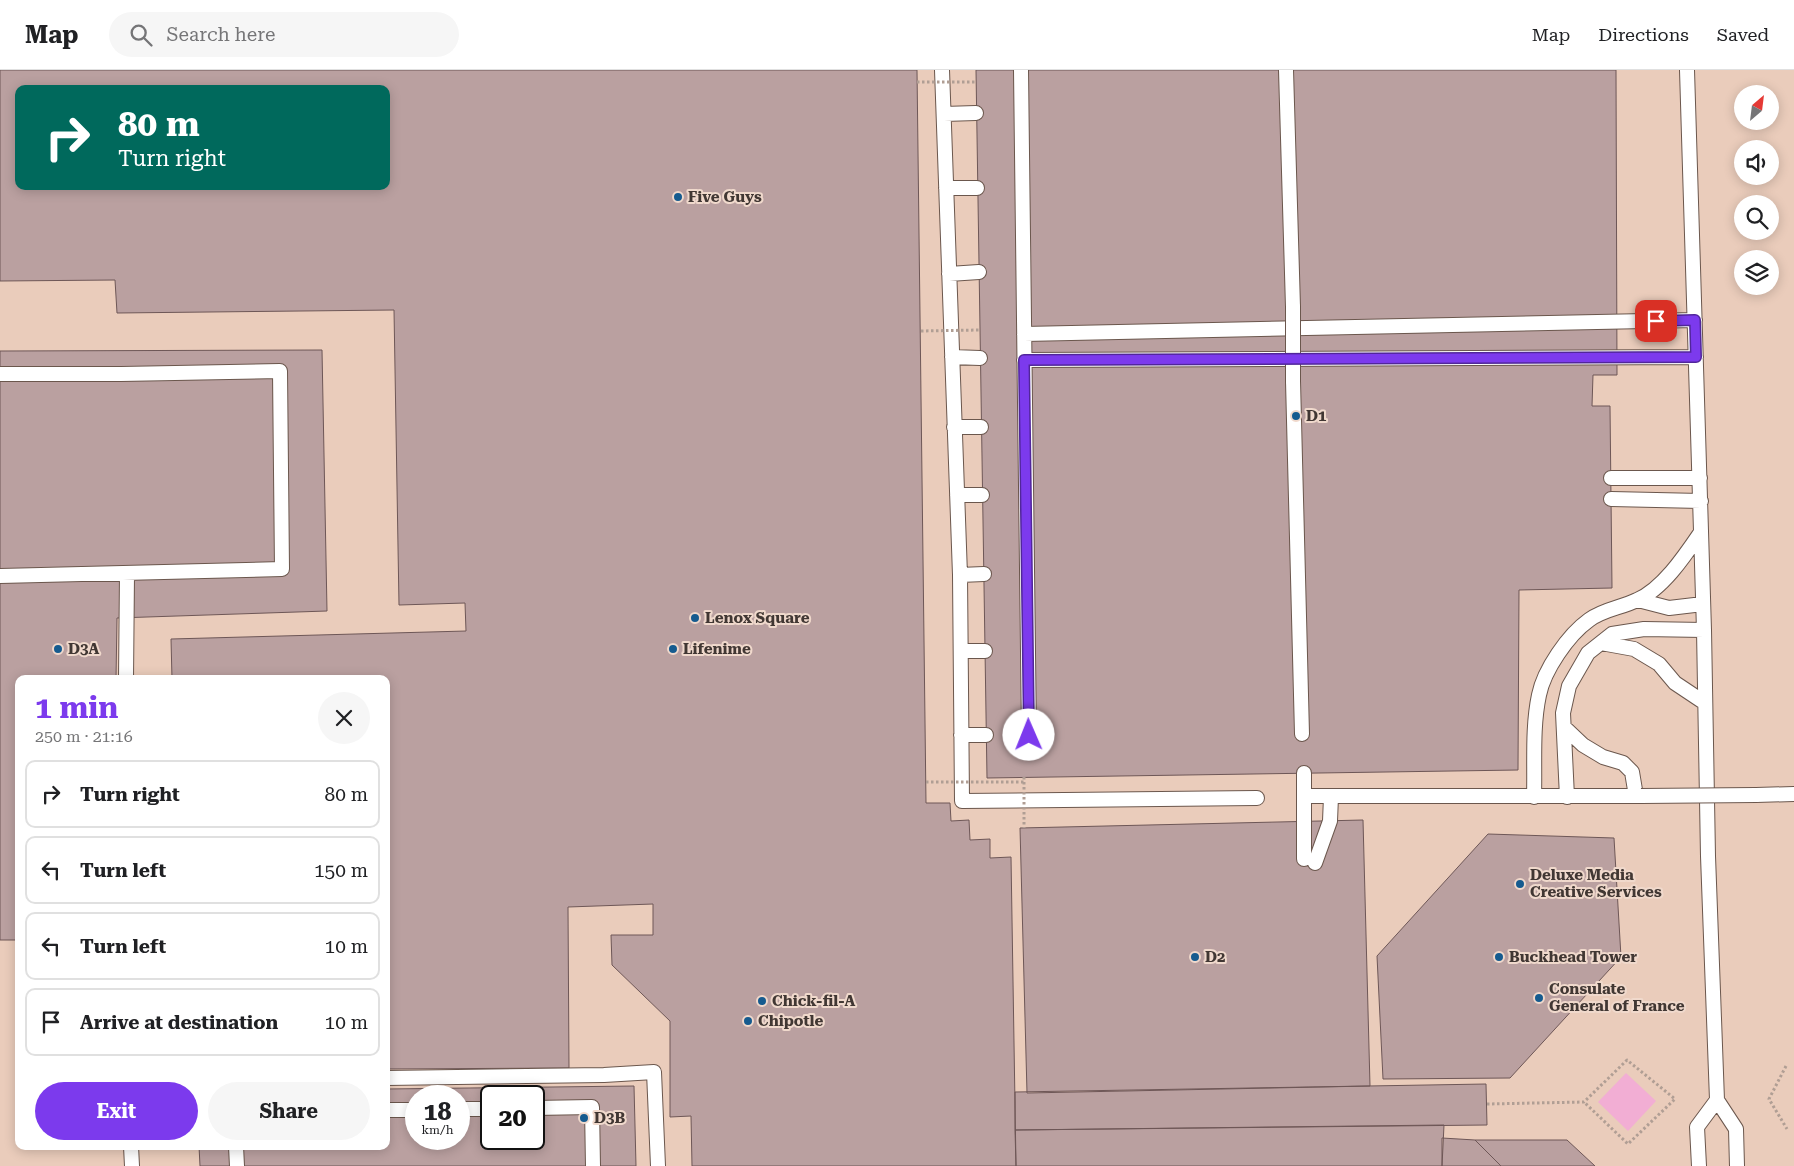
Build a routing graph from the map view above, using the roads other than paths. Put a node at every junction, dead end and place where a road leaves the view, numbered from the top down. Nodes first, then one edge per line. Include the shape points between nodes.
1 (942, 70) edge
2 (1021, 70) edge
3 (1286, 70) edge
4 (1687, 70) edge
5 (944, 114) junction
6 (976, 114) dead end
7 (946, 188) junction
8 (978, 188) dead end
9 (979, 272) dead end
10 (949, 274) junction
11 (1695, 320) junction
12 (1024, 334) junction
13 (952, 357) junction
14 (1696, 357) junction
15 (980, 358) dead end
16 (1024, 360) junction
17 (0, 374) edge
18 (954, 427) junction
19 (981, 427) dead end
20 (1611, 478) dead end
21 (1700, 478) junction
22 (957, 495) junction
23 (982, 495) dead end
24 (1611, 499) dead end
25 (1700, 501) junction
26 (1701, 532) junction
27 (127, 574) junction
28 (984, 574) dead end
29 (960, 575) junction
30 (0, 576) edge
31 (1638, 600) junction
32 (1704, 604) junction
33 (1704, 630) junction
34 (1601, 643) junction
35 (961, 651) junction
36 (985, 651) dead end
37 (126, 675) edge
38 (1705, 703) junction
39 (1564, 726) junction
40 (986, 734) dead end
41 (1302, 734) dead end
42 (961, 735) junction
43 (1029, 735) dead end
44 (1304, 773) dead end
45 (1794, 794) edge
46 (1304, 796) junction
47 (1638, 796) junction
48 (1331, 797) junction
49 (1534, 797) junction
50 (1567, 797) junction
51 (1257, 798) dead end
52 (390, 1078) edge
53 (1717, 1100) junction
54 (545, 1108) edge
55 (390, 1110) edge
56 (405, 1110) edge
57 (132, 1150) edge
58 (236, 1150) edge
59 (132, 1166) edge
60 (237, 1166) edge
61 (593, 1166) edge
62 (658, 1166) edge
63 (1699, 1166) edge
64 (1737, 1166) edge

1 - 5 lane
2 - 12 lane
3 - 41 lane, bridge
4 - 11 lane
5 - 6 lane
5 - 7 lane
7 - 8 lane
7 - 10 lane
9 - 10 lane
10 - 13 lane
11 - 12 lane
11 - 14 lane
12 - 16 lane
13 - 15 lane
13 - 18 lane
14 - 16 lane
14 - 21 lane
16 - 43 lane
17 - 27 lane via 280,371 282,570
18 - 19 lane
18 - 22 lane
20 - 21 lane
21 - 25 lane
22 - 23 lane
22 - 29 lane
24 - 25 lane
25 - 26 lane
26 - 31 lane via 1660,584
26 - 32 lane
27 - 30 lane
27 - 37 lane
28 - 29 lane
29 - 35 lane
31 - 32 lane via 1668,608
31 - 49 lane via 1589,620 1568,640 1551,665 1539,694 1535,724
32 - 33 lane
33 - 34 lane via 1644,629 1612,634
33 - 38 lane
34 - 38 lane via 1634,649 1659,664 1675,683
34 - 39 lane via 1588,653 1569,686 1563,713
35 - 36 lane
35 - 42 lane
38 - 53 lane
39 - 47 lane via 1583,745 1623,763 1632,772
39 - 50 lane
40 - 42 lane
42 - 51 lane via 962,801
44 - 46 lane
45 - 47 lane, bridge
46 - 48 lane
46 - 48 lane via 1310,861 1330,821
47 - 50 lane
48 - 49 lane
49 - 50 lane
52 - 62 lane via 654,1072
53 - 63 lane via 1697,1127
53 - 64 lane via 1736,1129
54 - 61 lane via 592,1107
55 - 56 lane
57 - 59 lane
58 - 60 lane

